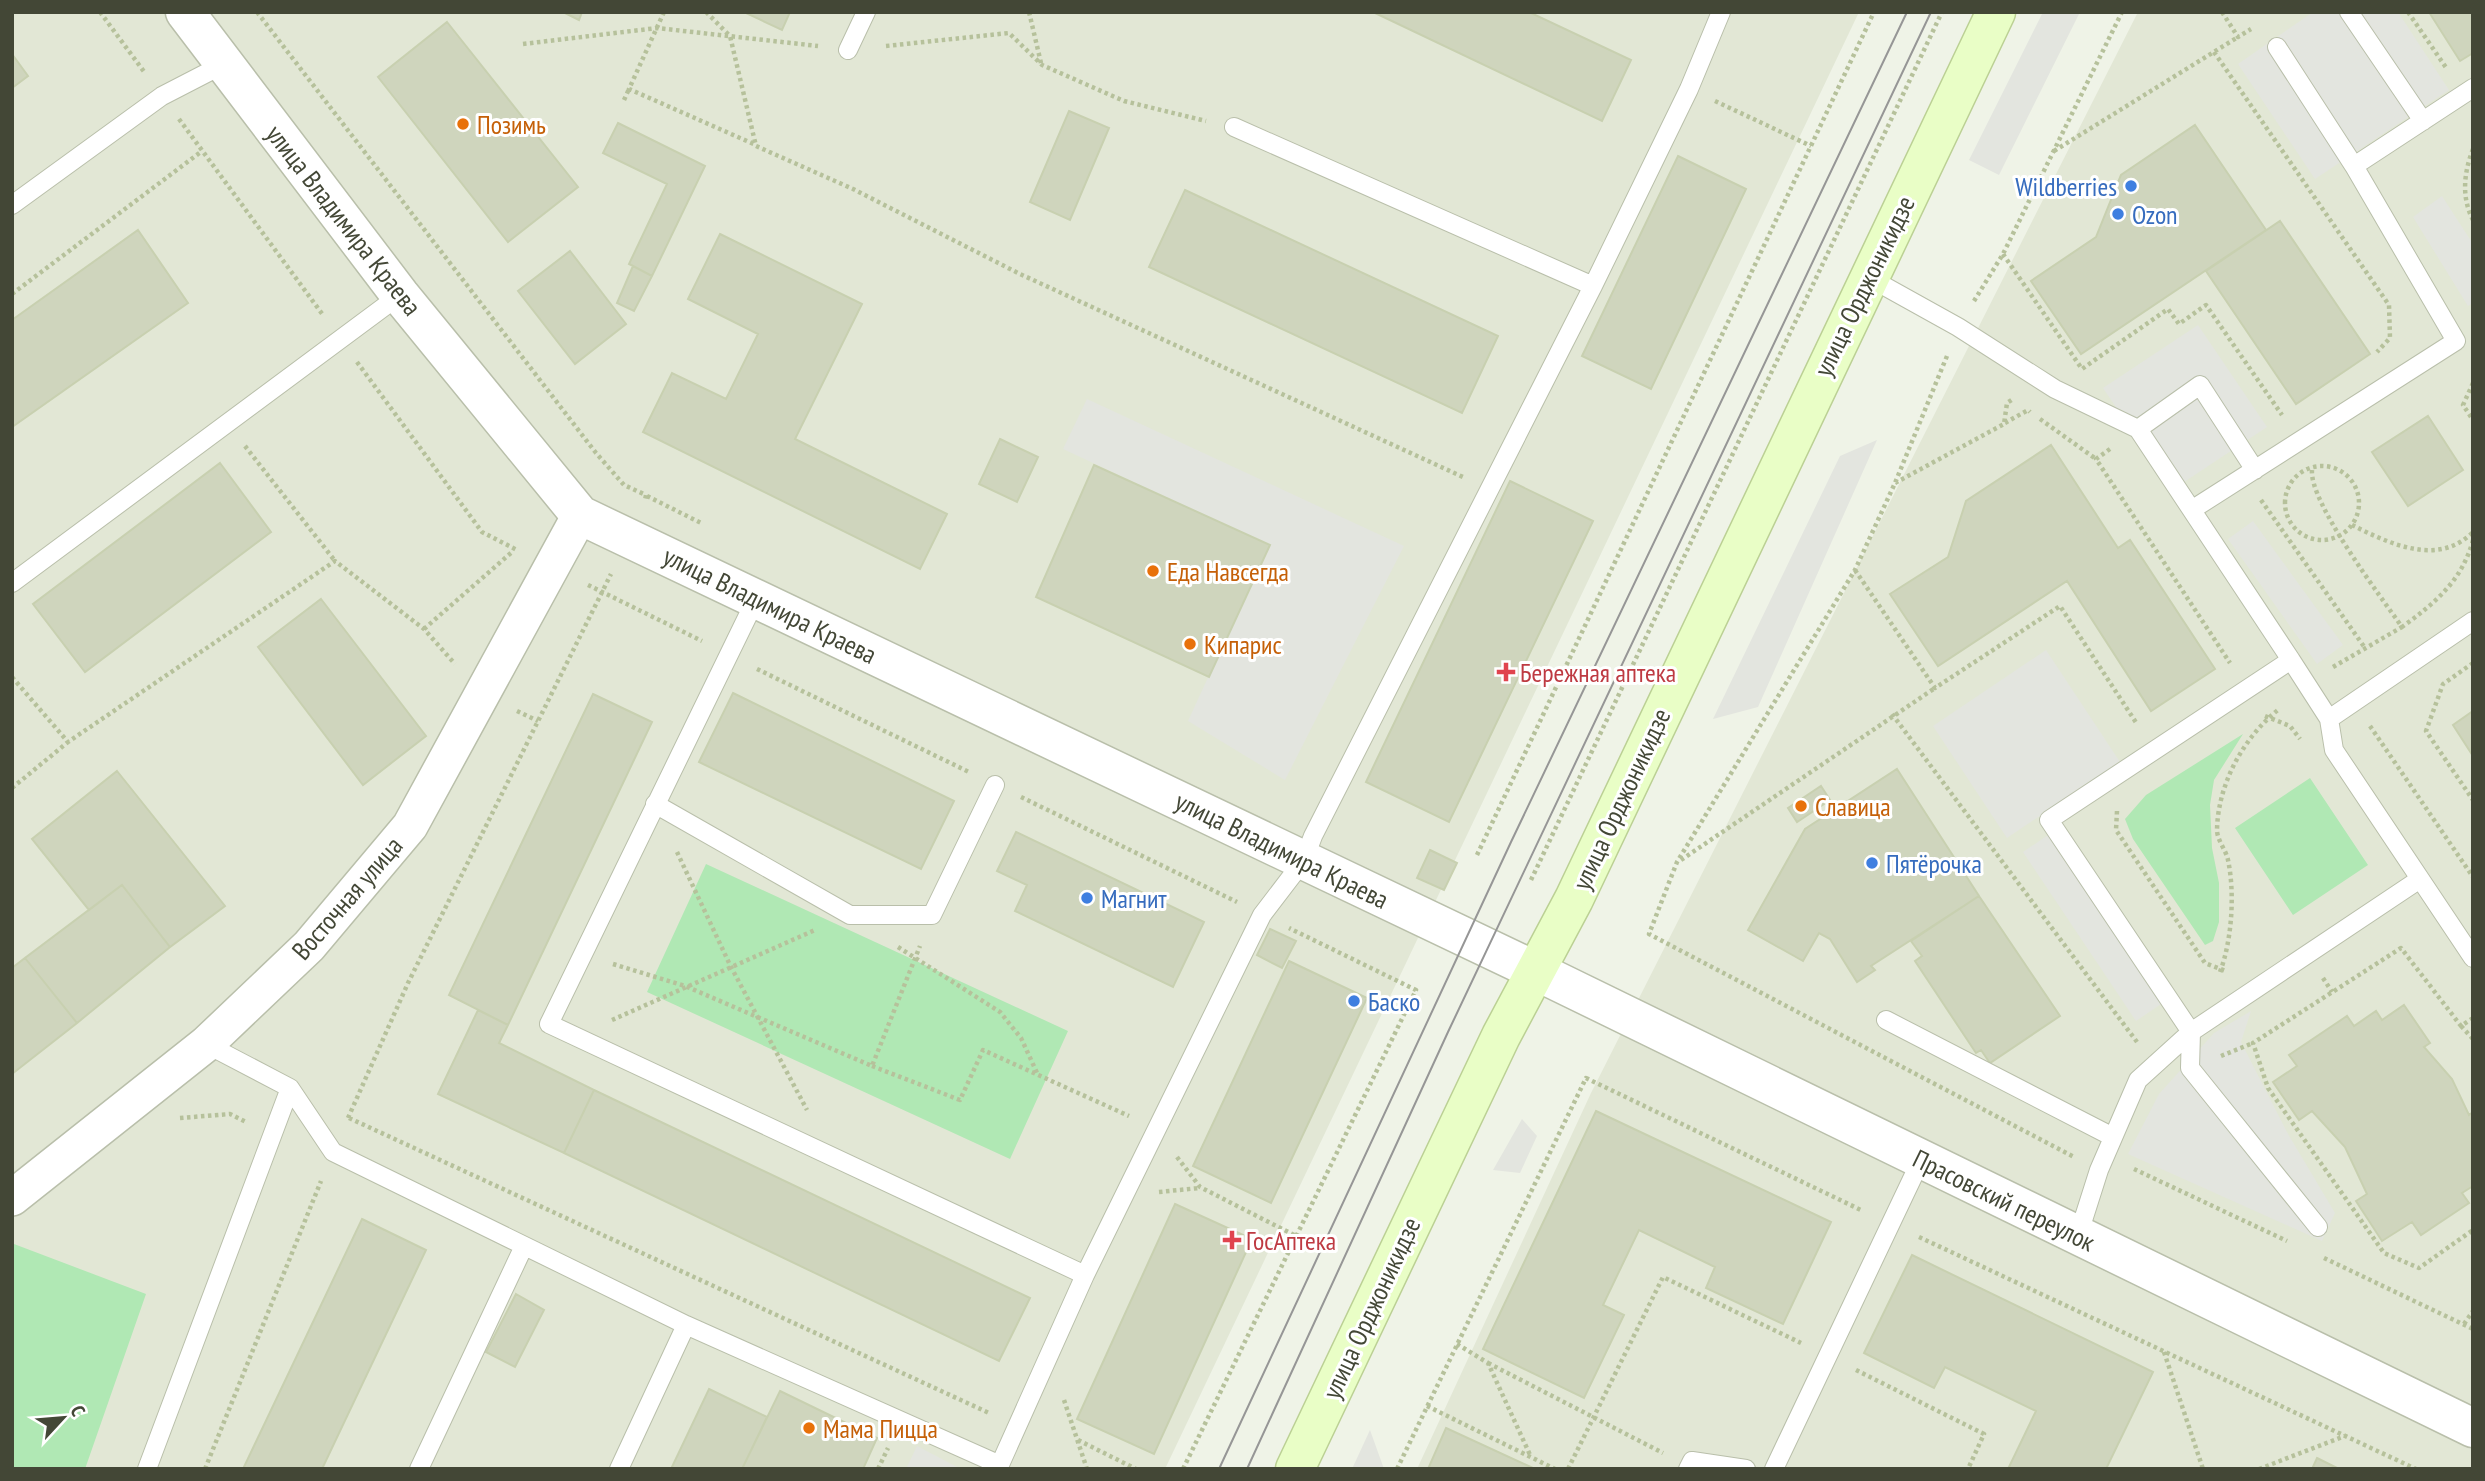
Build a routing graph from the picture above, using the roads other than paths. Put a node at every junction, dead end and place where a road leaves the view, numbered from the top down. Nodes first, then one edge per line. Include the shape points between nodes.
1 (185, 12) edge
2 (866, 12) edge
3 (1721, 12) edge
4 (1996, 12) edge
5 (2349, 12) edge
6 (2277, 47) dead end
7 (848, 50) road end
8 (224, 64) junction
9 (2473, 88) edge
10 (2423, 121) junction
11 (1234, 127) road end
12 (2354, 166) junction
13 (12, 205) edge
14 (1868, 277) junction
15 (1593, 286) junction
16 (400, 295) junction
17 (2464, 342) edge
18 (2138, 429) junction
19 (2250, 473) junction
20 (2193, 509) junction
21 (580, 515) junction
22 (12, 583) edge
23 (756, 599) junction
24 (2473, 621) edge
25 (2291, 660) junction
26 (2329, 719) junction
27 (995, 785) road end
28 (654, 804) junction
29 (1304, 860) junction
30 (2420, 879) junction
31 (2473, 958) edge
32 (1536, 971) junction
33 (1886, 1020) dead end
34 (2191, 1032) junction
35 (206, 1044) junction
36 (290, 1088) junction
37 (2113, 1137) junction
38 (1921, 1160) junction
39 (12, 1198) edge
40 (2318, 1227) dead end
41 (2078, 1236) junction
42 (524, 1246) junction
43 (1085, 1275) junction
44 (686, 1325) junction
45 (2473, 1428) edge
46 (999, 1467) edge
47 (1688, 1468) edge
48 (147, 1469) edge
49 (419, 1469) edge
50 (619, 1469) edge
51 (1295, 1469) edge
52 (1746, 1469) edge
53 (1774, 1469) edge

1 - 8 street, улица Владимира Краева
2 - 7 lane
3 - 15 lane via 1689,89
4 - 14 main road, улица Орджоникидзе
5 - 10 lane
6 - 12 lane
8 - 13 lane via 162,96
8 - 16 street, улица Владимира Краева
9 - 10 lane
10 - 12 lane
11 - 15 lane
12 - 17 lane
14 - 18 lane via 2043,382
14 - 32 main road, улица Орджоникидзе
15 - 29 lane
16 - 21 street, улица Владимира Краева
16 - 22 lane
17 - 19 lane
18 - 19 lane via 2200,385
18 - 20 lane
19 - 20 lane
20 - 25 lane
21 - 23 street, улица Владимира Краева
21 - 35 street, Восточная улица via 410,826 309,946
23 - 28 lane
23 - 29 street, улица Владимира Краева
24 - 26 lane
25 - 26 lane
25 - 34 lane via 2049,820
26 - 30 lane via 2334,750
27 - 28 lane via 932,915 850,915
28 - 43 lane via 549,1024
29 - 32 street, улица Владимира Краева
29 - 43 lane via 1262,915
30 - 31 lane
30 - 34 lane
32 - 38 street, Прасовский переулок
32 - 51 main road, улица Орджоникидзе
33 - 37 lane
34 - 37 lane via 2138,1080
34 - 40 lane via 2190,1068
35 - 36 lane
35 - 39 street, Восточная улица
36 - 42 lane via 333,1152
36 - 48 lane
37 - 41 lane
38 - 41 street, Прасовский переулок
38 - 53 lane
41 - 45 street, Прасовский переулок
42 - 44 lane
42 - 49 lane
43 - 46 lane
44 - 46 lane
44 - 50 lane
47 - 52 lane via 1692,1461

